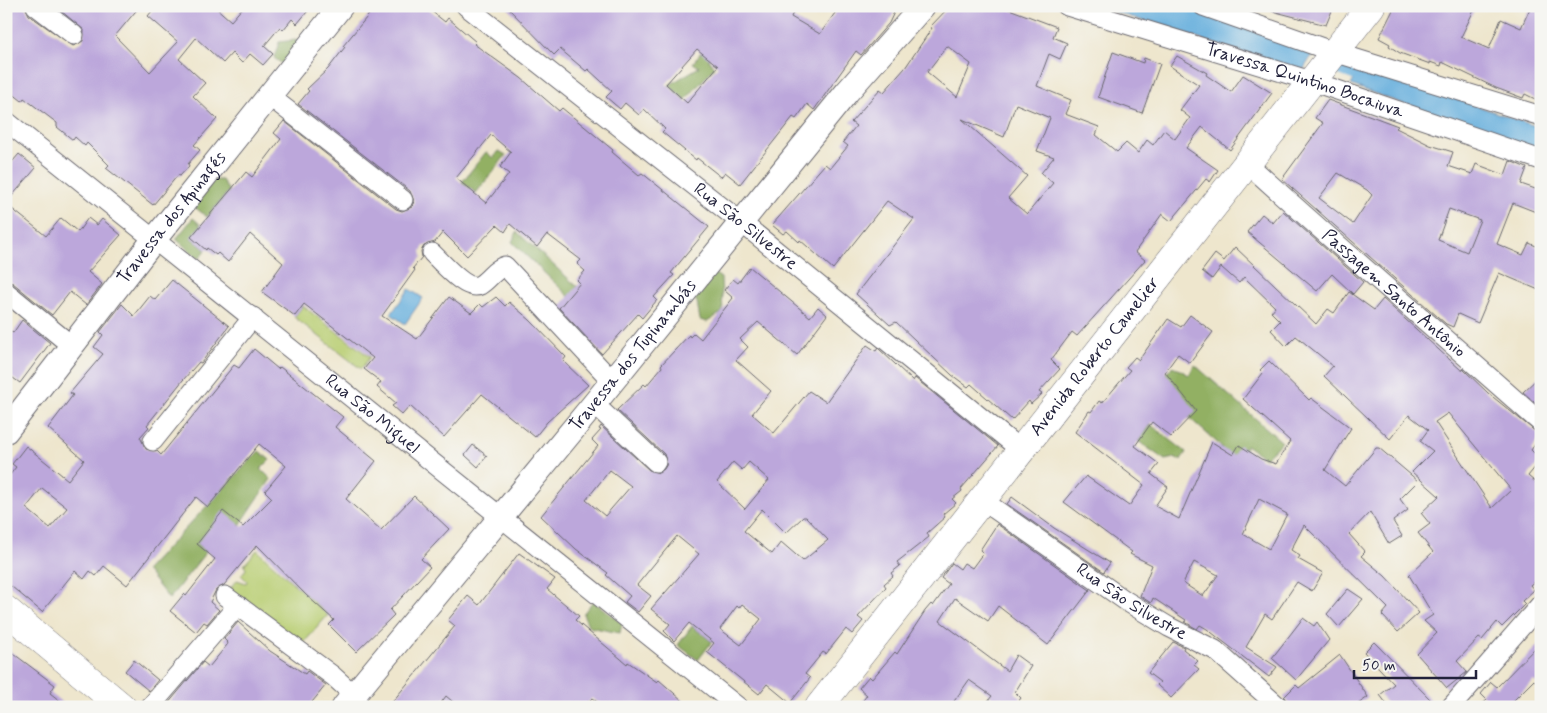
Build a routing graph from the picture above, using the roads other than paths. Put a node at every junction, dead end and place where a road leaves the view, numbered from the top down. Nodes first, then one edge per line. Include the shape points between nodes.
1 (36, 6) edge
2 (341, 6) edge
3 (466, 6) edge
4 (922, 6) edge
5 (1067, 6) edge
6 (1203, 6) edge
7 (1371, 6) edge
8 (74, 35) dead end
9 (1334, 52) junction
10 (1311, 81) junction
11 (268, 95) junction
12 (1541, 116) edge
13 (9, 129) edge
14 (1541, 160) edge
15 (1248, 164) junction
16 (403, 200) dead end
17 (742, 223) junction
18 (153, 241) junction
19 (432, 253) dead end
20 (6, 292) edge
21 (253, 317) junction
22 (72, 346) junction
23 (612, 380) junction
24 (594, 404) junction
25 (9, 423) edge
26 (1541, 423) edge
27 (153, 441) dead end
28 (1022, 451) junction
29 (656, 462) dead end
30 (982, 500) junction
31 (501, 517) junction
32 (1541, 604) edge
33 (9, 620) edge
34 (349, 701) edge
35 (122, 707) edge
36 (150, 707) edge
37 (738, 707) edge
38 (819, 707) edge
39 (1279, 707) edge
40 (1451, 707) edge

1 - 8 street
2 - 11 street, Travessa dos Apinagés
3 - 17 street, Rua São Silvestre
4 - 17 street, Travessa dos Tupinambás via 847,92
5 - 10 street, Travessa Quintino Bocaiuva
6 - 9 street, Travessa Quintino Bocaiuva
7 - 9 main road, Avenida Roberto Camelier
9 - 10 main road, Avenida Roberto Camelier
9 - 12 street, Travessa Quintino Bocaiuva
10 - 14 street, Travessa Quintino Bocaiuva
10 - 15 main road, Avenida Roberto Camelier
11 - 16 street
11 - 18 street, Travessa dos Apinagés
13 - 18 street, Rua São Miguel
15 - 26 street, Passagem Santo Antônio via 1342,251 1435,328
15 - 28 main road, Avenida Roberto Camelier
17 - 23 street, Travessa dos Tupinambás
17 - 28 street, Rua São Silvestre
18 - 21 street, Rua São Miguel
18 - 22 street, Travessa dos Apinagés
19 - 23 street via 465,284 473,286 505,266
20 - 22 street
21 - 27 street
21 - 31 street, Rua São Miguel
22 - 25 street, Travessa dos Apinagés
23 - 24 street, Travessa dos Tupinambás
24 - 29 street
24 - 31 street, Travessa dos Tupinambás
28 - 30 main road, Avenida Roberto Camelier
30 - 38 main road, Avenida Roberto Camelier
30 - 39 street, Rua São Silvestre via 1126,601 1215,650
31 - 34 street, Travessa dos Tupinambás
31 - 37 street, Rua São Miguel
32 - 40 street
33 - 35 main road
34 - 36 street via 333,676 231,600

